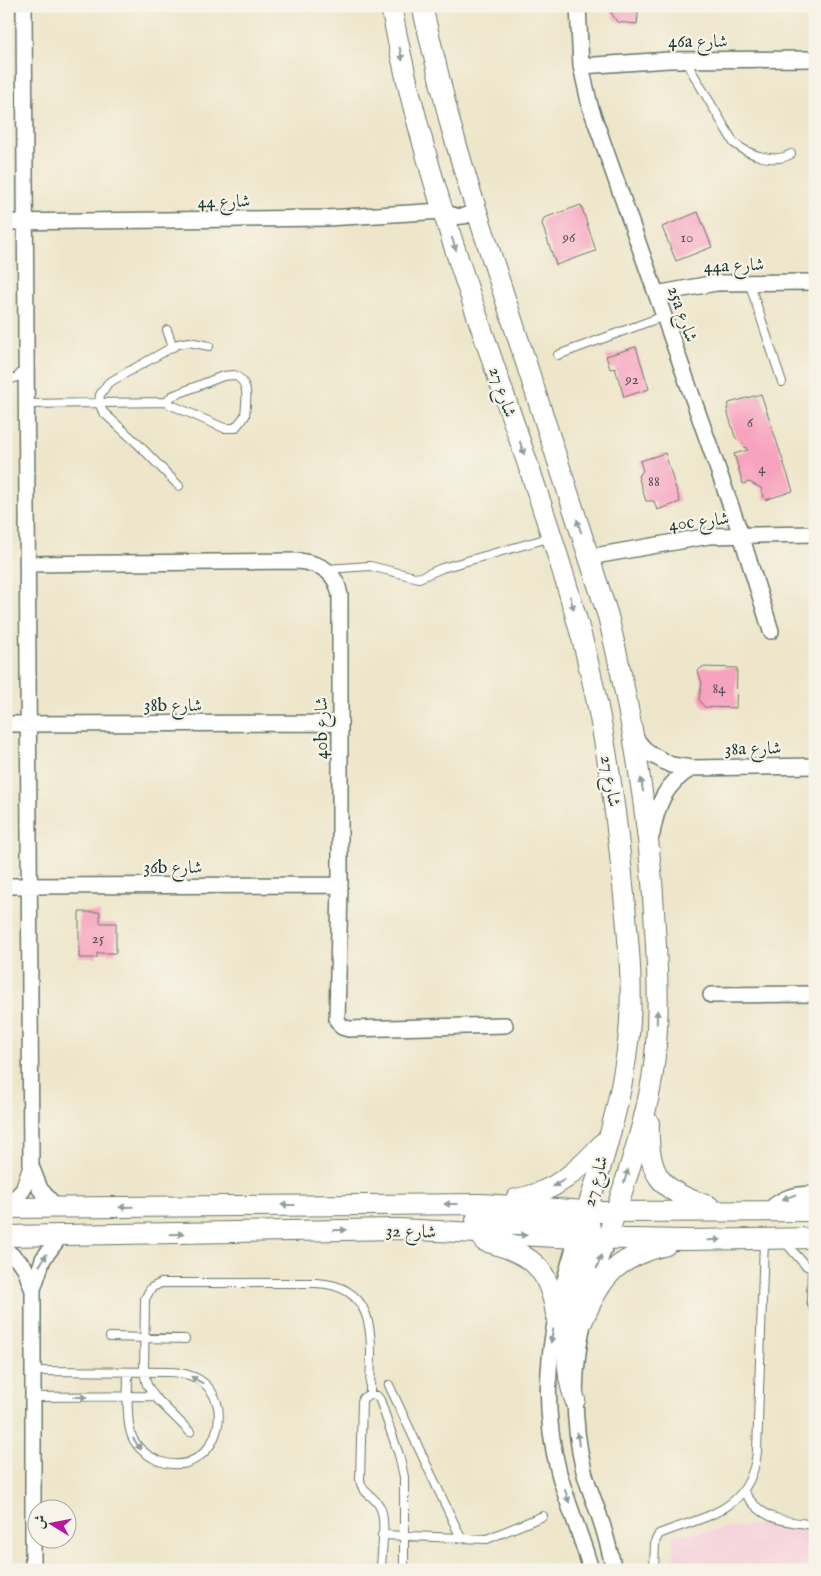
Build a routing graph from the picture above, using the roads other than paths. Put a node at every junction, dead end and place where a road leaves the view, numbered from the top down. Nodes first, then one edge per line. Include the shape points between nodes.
1 (24, 6) edge
2 (391, 6) edge
3 (422, 6) edge
4 (578, 6) edge
5 (815, 59) edge
6 (685, 60) junction
7 (581, 66) junction
8 (791, 154) dead end
9 (477, 209) junction
10 (443, 211) junction
11 (6, 222) edge
12 (25, 222) junction
13 (749, 282) junction
14 (815, 282) edge
15 (656, 294) junction
16 (664, 316) junction
17 (167, 330) dead end
18 (209, 346) dead end
19 (173, 347) junction
20 (558, 355) dead end
21 (26, 367) junction
22 (6, 381) edge
23 (782, 382) dead end
24 (168, 402) junction
25 (99, 403) junction
26 (26, 404) junction
27 (179, 486) dead end
28 (815, 534) edge
29 (741, 535) junction
30 (552, 537) junction
31 (589, 557) junction
32 (27, 564) junction
33 (327, 569) junction
34 (771, 631) dead end
35 (340, 723) junction
36 (6, 724) edge
37 (28, 724) junction
38 (634, 737) junction
39 (815, 766) edge
40 (692, 768) junction
41 (649, 846) junction
42 (340, 885) junction
43 (6, 886) edge
44 (30, 886) junction
45 (815, 994) edge
46 (711, 995) dead end
47 (505, 1024) dead end
48 (629, 1032) junction
49 (652, 1079) junction
50 (608, 1138) junction
51 (31, 1166) junction
52 (815, 1194) edge
53 (482, 1204) junction
54 (6, 1207) edge
55 (57, 1208) junction
56 (815, 1211) edge
57 (730, 1212) junction
58 (767, 1212) junction
59 (596, 1225) junction
60 (398, 1229) junction
61 (453, 1232) junction
62 (61, 1235) junction
63 (6, 1236) edge
64 (773, 1238) junction
65 (815, 1238) edge
66 (686, 1240) junction
67 (6, 1250) edge
68 (813, 1269) edge
69 (32, 1289) junction
70 (815, 1312) edge
71 (556, 1314) junction
72 (582, 1322) junction
73 (110, 1337) dead end
74 (145, 1338) junction
75 (185, 1339) dead end
76 (33, 1371) junction
77 (128, 1372) junction
78 (144, 1372) junction
79 (389, 1385) dead end
80 (370, 1394) junction
81 (154, 1396) junction
82 (33, 1397) junction
83 (128, 1397) junction
84 (575, 1400) junction
85 (190, 1432) dead end
86 (744, 1492) junction
87 (543, 1516) dead end
88 (815, 1525) edge
89 (382, 1535) junction
90 (404, 1535) junction
91 (461, 1538) junction
92 (33, 1570) edge
93 (381, 1570) edge
94 (404, 1570) edge
95 (592, 1570) edge
96 (614, 1570) edge
97 (654, 1570) edge

1 - 12 street
2 -> 10 street, شارع 27 via 407,80
3 - 9 street, شارع 27 via 450,123
4 - 7 street, 25a شارع
5 - 6 street, 46a شارع
6 - 7 street, 46a شارع
6 - 8 lane via 734,143 768,158 782,159
7 - 15 street, 25a شارع via 592,113
9 - 10 street, شارع 44 via 456,217
31 -> 9 street, شارع 27
10 - 12 street, شارع 44 via 327,218
10 -> 30 street, شارع 27
11 - 12 street, شارع 44
12 - 21 street
13 - 14 street, 44a شارع
13 - 15 street, 44a شارع via 703,284
13 - 23 lane
15 - 16 street, 25a شارع
16 - 20 lane
16 - 29 street, 25a شارع
17 - 19 lane
18 - 19 lane via 189,342
19 - 25 lane via 108,383
21 - 22 lane via 17,377
21 - 26 street
24 - 24 lane via 172,407 224,428 235,428 245,416 246,385 239,377 229,374 172,396
24 - 25 lane
25 - 26 lane
25 - 27 lane via 103,412
26 - 32 street
28 - 29 street, 40c شارع
29 - 31 street, 40c شارع via 708,536
29 - 34 street, 25a شارع
30 - 33 lane via 442,568 419,578 370,566
30 -> 48 street, شارع 27 via 579,627 608,761 629,942
31 - 38 street, شارع 27 via 608,616
32 - 33 street via 299,561
32 - 37 street
33 - 35 street, 40b شارع via 340,595
35 - 37 street, 38b شارع
35 - 42 street, 40b شارع
36 - 37 street, 38b شارع
37 - 44 street
38 - 40 street, 38a شارع via 655,758 671,765
41 -> 38 street, شارع 27
39 - 40 street, 38a شارع
40 - 41 street via 680,775 663,795
49 -> 41 street, شارع 27 via 658,996
42 - 44 street, 36b شارع
42 - 47 street, 40b شارع via 337,1016 342,1027
43 - 44 street, 36b شارع
44 - 51 street
45 - 46 street
48 - 50 street, شارع 27 via 623,1077
48 - 59 street via 634,1063 632,1093
49 - 57 street via 648,1145 656,1174 676,1194
59 -> 49 street, شارع 27 via 640,1128
50 -> 53 street via 576,1172 544,1192
50 - 59 street, شارع 27
51 - 54 street via 23,1190
51 - 55 street via 40,1189
52 -> 58 street via 788,1196
53 -> 55 street, شارع 32
53 - 59 street, شارع 32
54 - 55 street, شارع 32
56 - 58 street, شارع 32
57 - 58 street, شارع 32
57 - 59 street, شارع 32
58 - 59 street via 730,1221
59 - 60 street via 465,1220
61 -> 59 street, شارع 32
59 - 66 street, شارع 32
59 - 71 street, شارع 27
72 -> 59 street, شارع 27
59 - 84 street via 576,1290 568,1334 567,1367
60 - 61 street, شارع 32
62 -> 60 street, شارع 32
61 - 71 street via 512,1249 530,1259 547,1280
62 - 63 street, شارع 32
69 -> 62 street via 38,1269
64 - 65 street, شارع 32
66 -> 64 street, شارع 32
64 - 68 lane
64 - 86 lane via 757,1452 751,1480
66 - 72 street via 647,1250 621,1263 603,1280
67 - 69 street via 24,1266
68 - 70 lane via 811,1301
69 - 76 street
71 -> 95 street, شارع 27 via 547,1378 552,1442 559,1474
72 - 84 street, شارع 27
73 - 74 lane
74 - 75 lane
74 - 78 lane
74 - 80 lane via 145,1299 150,1288 161,1283 330,1284 353,1296 366,1310 370,1328
76 - 77 lane
76 - 82 street
77 - 78 lane
77 - 83 lane
78 - 81 lane
83 -> 78 lane via 130,1431 151,1457 161,1462 184,1463 212,1444 217,1434 219,1411 210,1390 202,1382 181,1373
79 - 91 lane
80 - 89 lane via 362,1401 360,1480 363,1490 380,1506
80 - 90 lane via 380,1400 402,1466
81 - 83 lane
81 - 85 lane
82 -> 83 lane
82 - 92 street
96 -> 84 street, شارع 27 via 601,1519 584,1473
86 - 88 lane via 765,1515
86 - 97 lane via 723,1509 659,1534 655,1542
87 - 91 lane via 496,1537 479,1540
89 - 90 lane
89 - 93 lane
90 - 91 lane
90 - 94 lane

